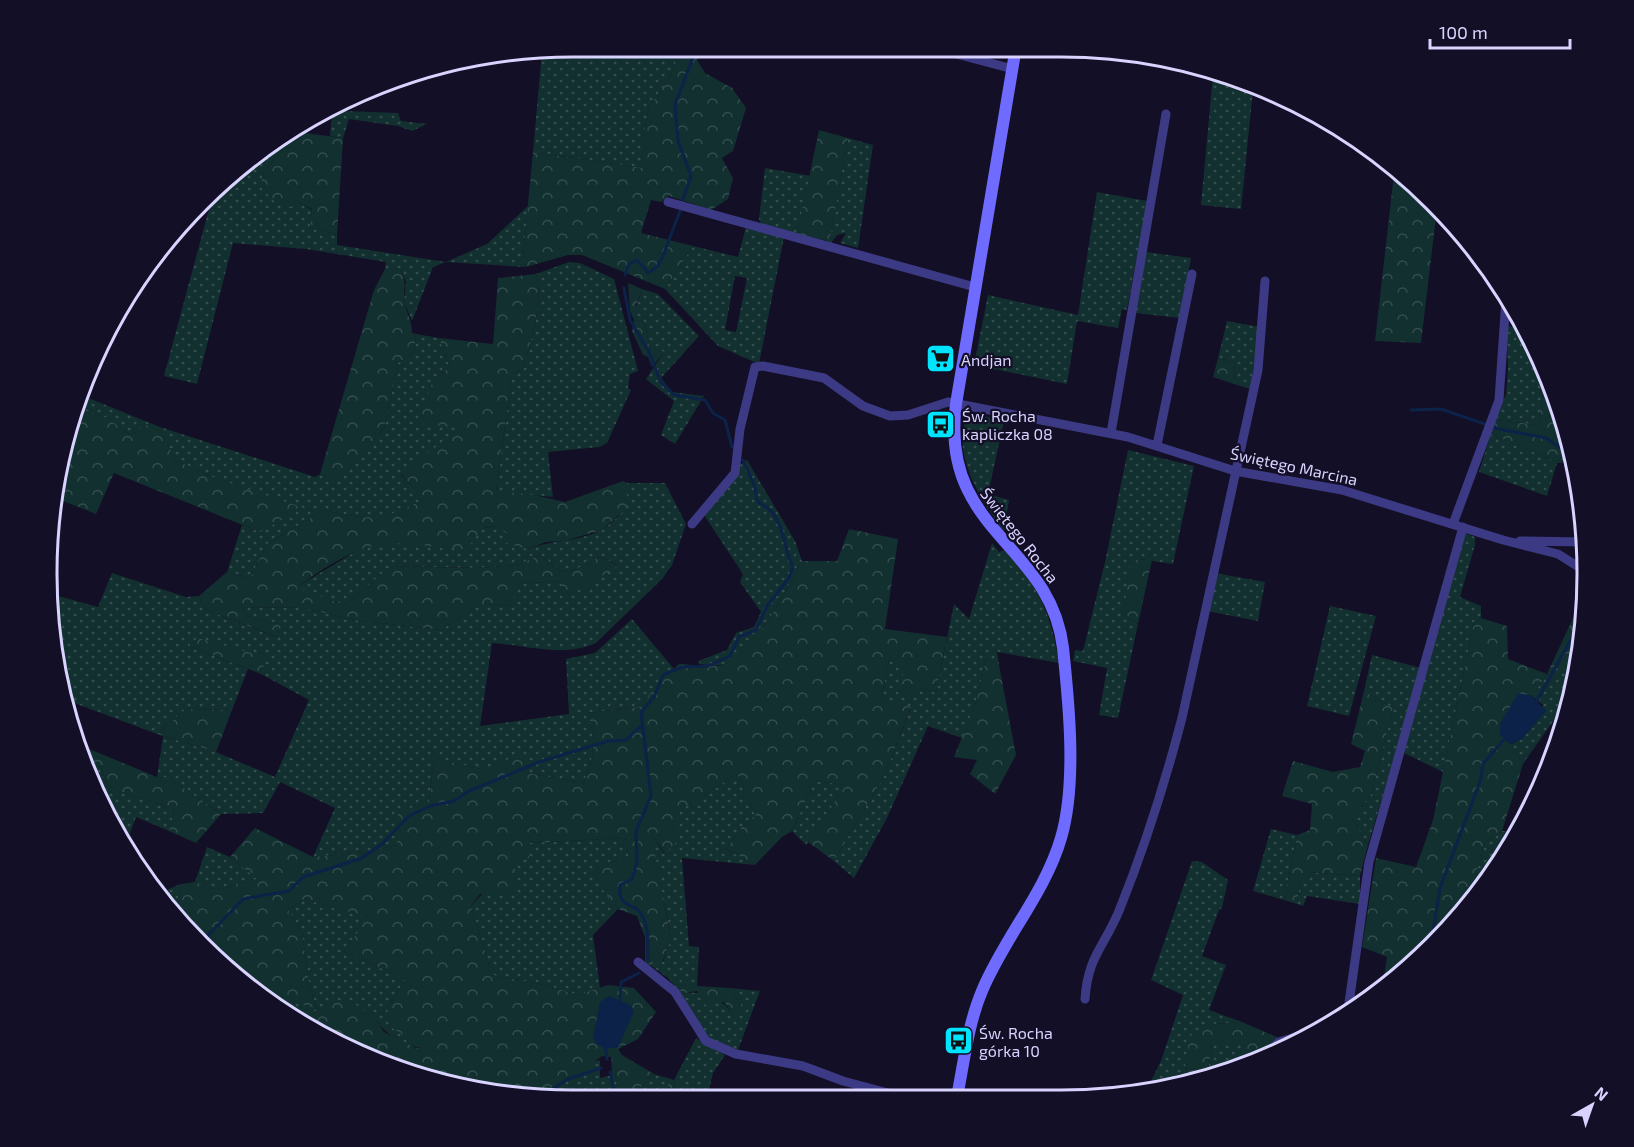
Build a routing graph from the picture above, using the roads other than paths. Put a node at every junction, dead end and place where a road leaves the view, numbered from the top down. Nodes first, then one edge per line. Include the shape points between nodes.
1 (969, 57) edge
2 (1014, 57) edge
3 (1012, 69) junction
4 (1167, 114) dead end
5 (668, 202) dead end
6 (1192, 274) dead end
7 (1265, 281) dead end
8 (975, 287) junction
9 (1505, 311) edge
10 (956, 404) junction
11 (1111, 433) junction
12 (1157, 445) junction
13 (1235, 471) junction
14 (693, 524) dead end
15 (1453, 524) junction
16 (1463, 527) junction
17 (1503, 540) junction
18 (1576, 542) edge
19 (1577, 566) edge
20 (638, 963) dead end
21 (1085, 999) dead end
22 (1349, 1001) edge
23 (877, 1090) edge
24 (958, 1090) edge

1 - 3 street
2 - 3 street, Świętego Rocha
3 - 8 street, Świętego Rocha
4 - 11 street
5 - 8 street
6 - 12 street
7 - 13 street via 1258,370
8 - 10 street, Świętego Rocha
9 - 15 street via 1499,400
10 - 11 street, Świętego Marcina
10 - 14 street, Świętego Marcina via 948,402 908,415 890,416 863,406 824,378 755,367 740,429 735,473
10 - 24 street, Świętego Rocha via 953,441 964,486 986,523 1040,585 1059,627 1070,787 1058,848 982,991
11 - 12 street, Świętego Marcina
12 - 13 street, Świętego Marcina
13 - 15 street, Świętego Marcina via 1342,490
13 - 21 street via 1168,771 1119,912 1092,960
15 - 16 street, Świętego Marcina
16 - 17 street, Świętego Marcina
16 - 22 street via 1369,862
17 - 18 street
17 - 19 street, Świętego Marcina via 1558,554
20 - 23 street via 675,992 706,1041 736,1054 803,1066

